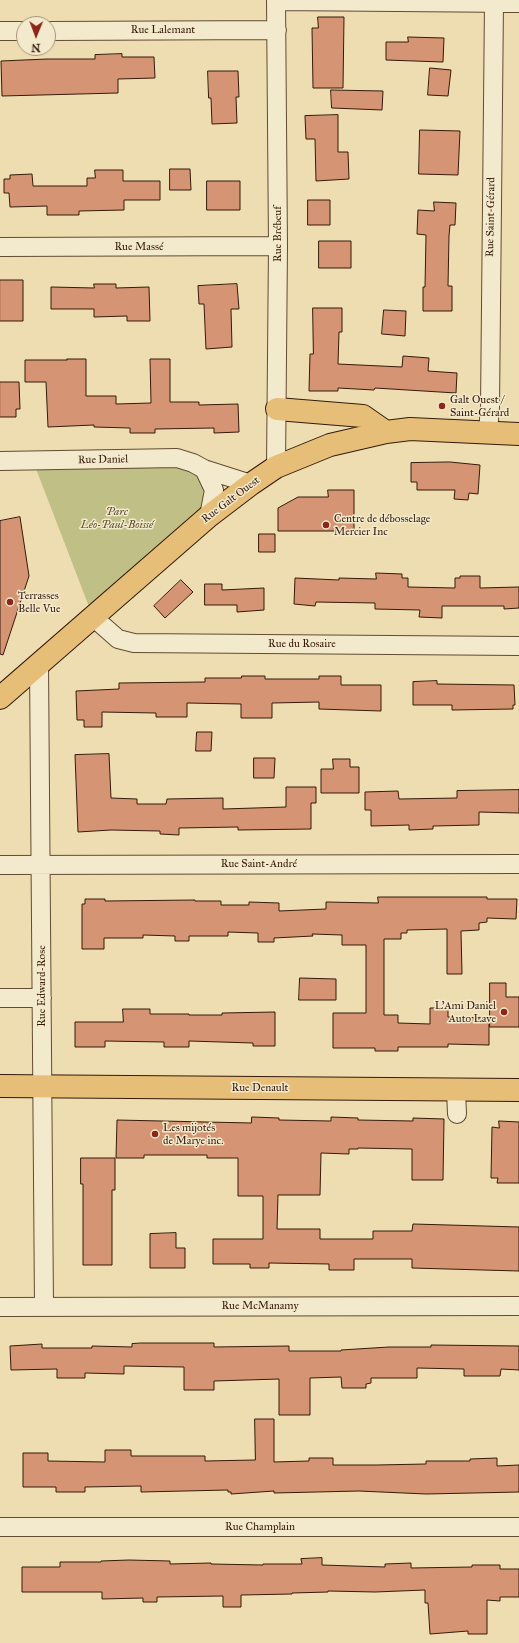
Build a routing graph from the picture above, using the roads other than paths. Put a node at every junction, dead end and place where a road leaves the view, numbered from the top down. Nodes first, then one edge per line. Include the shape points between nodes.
1 (276, 0) edge
2 (494, 2) junction
3 (519, 3) edge
4 (277, 30) junction
5 (0, 31) edge
6 (16, 31) edge
7 (56, 31) edge
8 (278, 246) junction
9 (0, 247) edge
10 (277, 409) junction
11 (386, 432) junction
12 (488, 432) junction
13 (519, 434) edge
14 (0, 461) edge
15 (276, 467) junction
16 (204, 469) junction
17 (251, 484) junction
18 (209, 516) junction
19 (93, 617) junction
20 (519, 646) edge
21 (39, 665) junction
22 (0, 698) edge
23 (519, 864) edge
24 (0, 865) edge
25 (41, 865) junction
26 (0, 998) edge
27 (42, 998) junction
28 (0, 1086) edge
29 (42, 1086) junction
30 (456, 1090) junction
31 (519, 1090) edge
32 (457, 1114) dead end
33 (519, 1306) edge
34 (0, 1307) edge
35 (44, 1307) junction
36 (0, 1526) edge
37 (519, 1527) edge

1 - 2 street
1 - 4 street, Rue Brébeuf
2 - 3 street
2 - 12 street, Rue Saint-Gérard
4 - 7 street, Rue Lalemant
4 - 8 street, Rue Brébeuf
5 - 6 street
8 - 9 street, Rue Massé
8 - 10 street, Rue Brébeuf
10 - 11 main road via 363,416
10 - 15 street, Rue Brébeuf
11 - 12 main road, Rue Galt Ouest via 410,429
11 - 15 main road, Rue Galt Ouest via 330,445
12 - 13 main road, Rue Galt Ouest
14 - 16 street, Rue Daniel via 177,458
15 - 17 main road, Rue Galt Ouest
16 - 17 street, Rue Daniel
16 - 18 street via 214,490
17 - 18 main road, Rue Galt Ouest
18 - 19 main road, Rue Galt Ouest
19 - 20 street, Rue du Rosaire via 118,639 134,643
19 - 21 main road, Rue Galt Ouest
21 - 22 main road, Rue Galt Ouest
21 - 25 street, Rue Edward-Rose
23 - 25 street, Rue Saint-André
24 - 25 street, Rue Saint-André
25 - 27 street, Rue Edward-Rose
26 - 27 street
27 - 29 street, Rue Edward-Rose
28 - 29 main road, Rue Denault
29 - 30 main road, Rue Denault
29 - 35 street, Rue Edward-Rose
30 - 31 main road, Rue Denault
30 - 32 street
33 - 35 street, Rue McManamy
34 - 35 street, Rue McManamy
36 - 37 street, Rue Champlain

